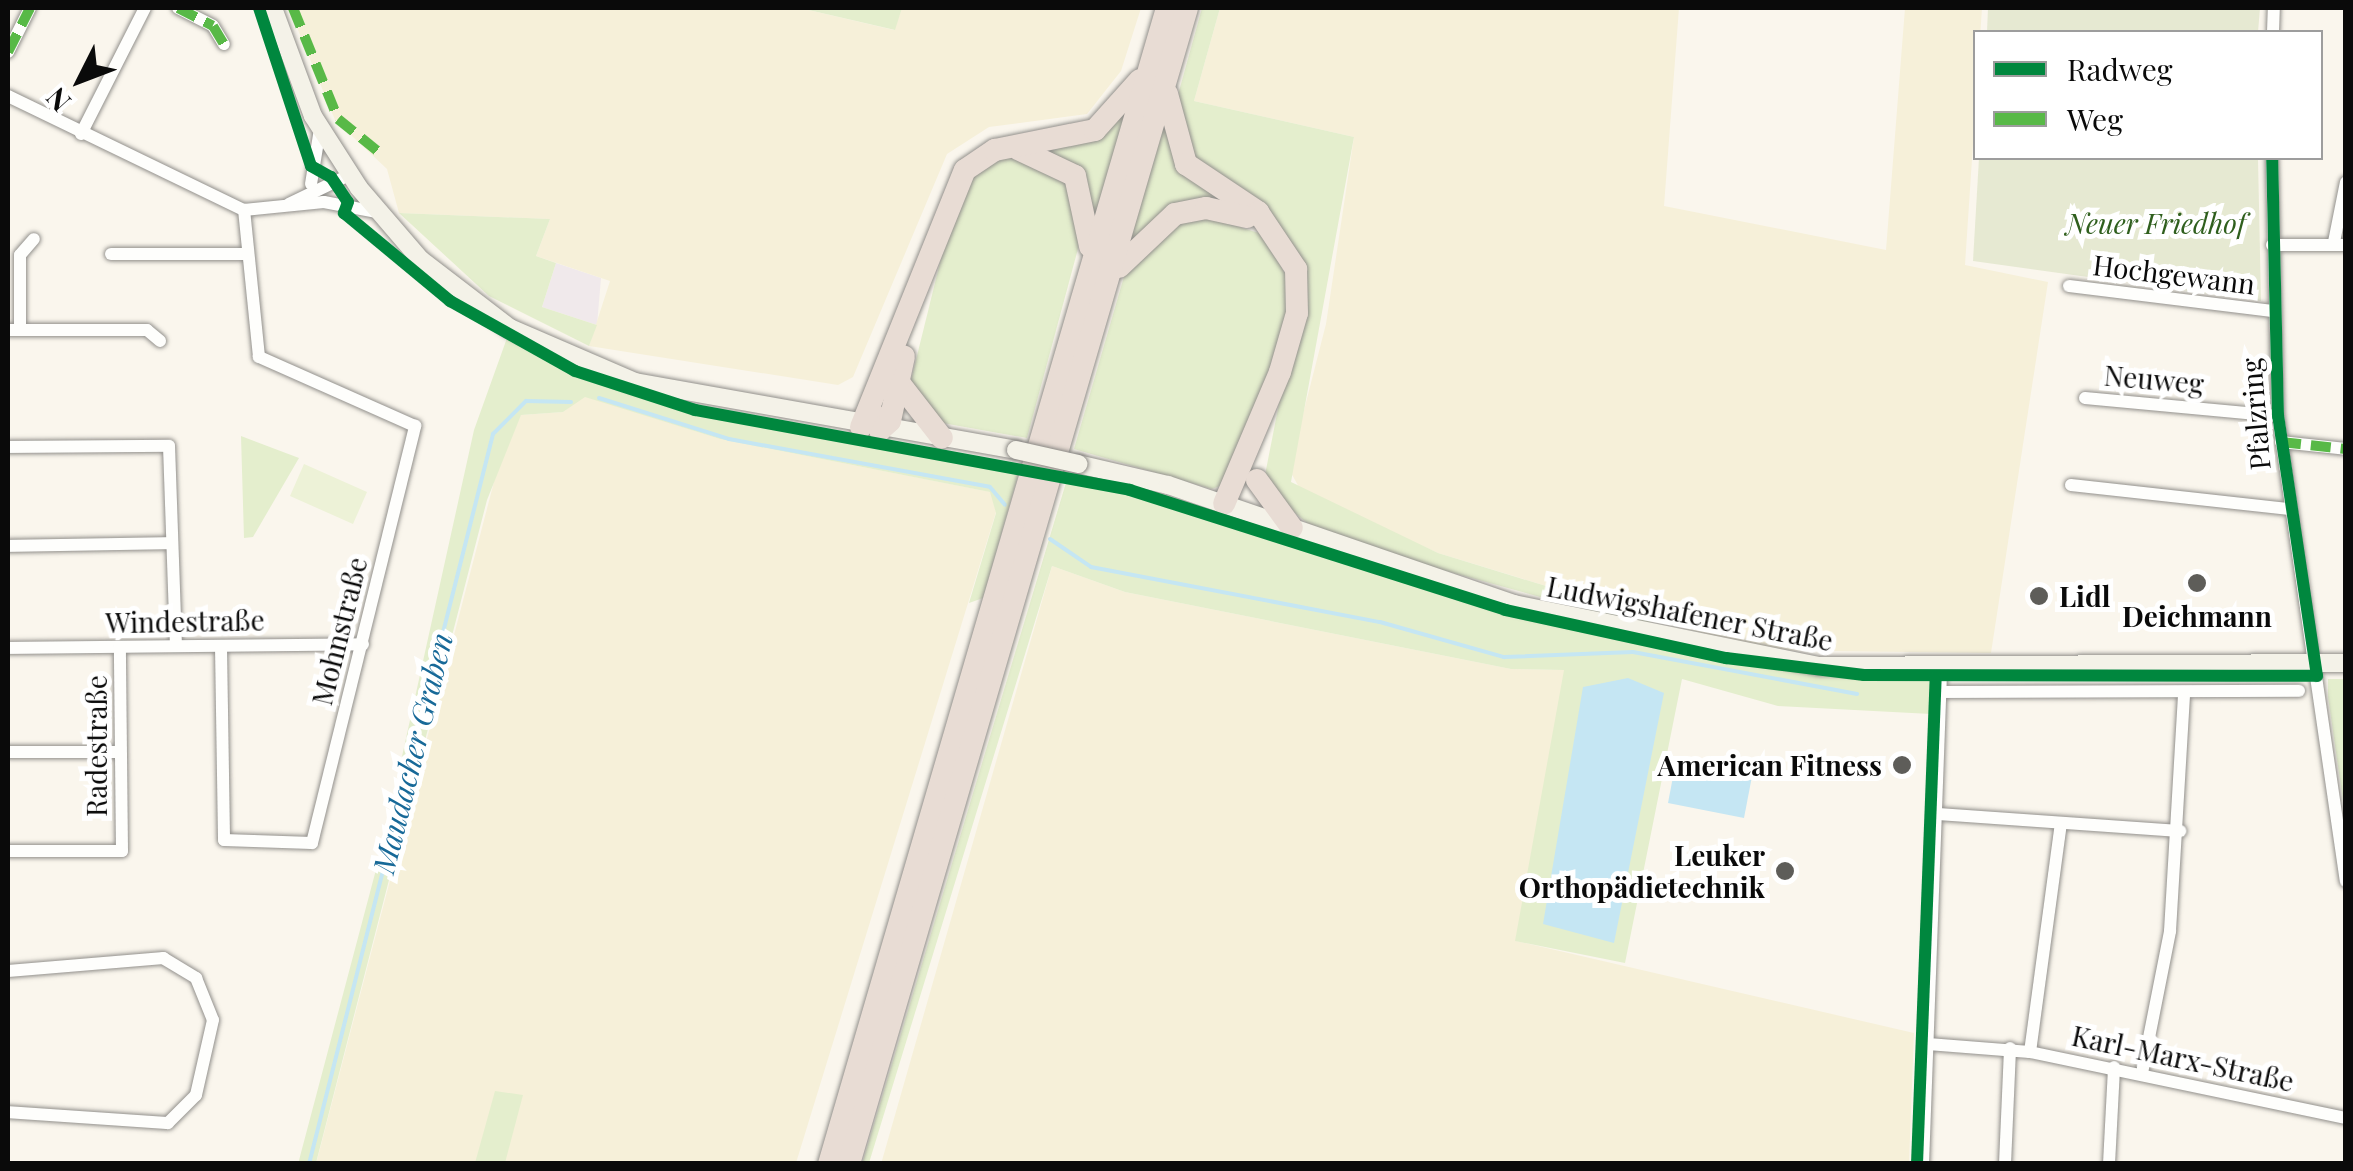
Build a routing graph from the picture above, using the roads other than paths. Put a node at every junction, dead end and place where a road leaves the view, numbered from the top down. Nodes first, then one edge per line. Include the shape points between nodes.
1 (30, 8) edge
2 (144, 8) edge
3 (178, 8) edge
4 (274, 8) edge
5 (1167, 8) edge
6 (1187, 8) edge
7 (224, 44) dead end
8 (8, 52) edge
9 (1157, 75) junction
10 (8, 96) edge
11 (320, 129) junction
12 (80, 134) junction
13 (1005, 147) junction
14 (2272, 160) edge
15 (349, 175) junction
16 (2346, 182) edge
17 (310, 187) junction
18 (324, 202) junction
19 (289, 204) junction
20 (244, 210) junction
21 (377, 212) junction
22 (1274, 229) junction
23 (34, 239) dead end
24 (2340, 244) edge
25 (2272, 245) junction
26 (111, 254) dead end
27 (248, 254) junction
28 (2069, 286) dead end
29 (1093, 296) junction
30 (2272, 310) junction
31 (14, 330) edge
32 (906, 333) junction
33 (160, 341) dead end
34 (900, 384) junction
35 (2084, 398) dead end
36 (2278, 416) junction
37 (871, 423) junction
38 (1261, 433) junction
39 (942, 438) junction
40 (2281, 442) junction
41 (8, 448) edge
42 (2346, 450) edge
43 (1257, 480) junction
44 (2072, 485) dead end
45 (1231, 503) junction
46 (2290, 508) junction
47 (1292, 528) junction
48 (172, 542) junction
49 (8, 546) edge
50 (363, 644) junction
51 (176, 646) junction
52 (120, 647) junction
53 (221, 647) junction
54 (8, 648) edge
55 (2346, 663) edge
56 (1941, 668) junction
57 (2315, 670) junction
58 (2299, 691) dead end
59 (1941, 692) junction
60 (2184, 696) junction
61 (8, 752) edge
62 (120, 752) junction
63 (1937, 814) junction
64 (2061, 824) junction
65 (2180, 832) junction
66 (8, 851) edge
67 (2346, 882) edge
68 (8, 972) edge
69 (1928, 1044) junction
70 (2010, 1048) junction
71 (2030, 1052) junction
72 (2114, 1067) junction
73 (2142, 1073) junction
74 (8, 1112) edge
75 (2346, 1118) edge
76 (2005, 1163) edge
77 (828, 1164) edge
78 (850, 1164) edge
79 (1923, 1164) edge
80 (2109, 1164) edge

1 - 8 street
2 - 12 street
3 - 7 street via 213,26
4 - 11 main road, Ludwigshafener Straße
5 - 9 highway
6 - 9 highway
9 - 13 highway via 1095,130
9 - 22 highway via 1186,164
9 - 29 highway
10 - 12 street
11 - 15 main road, Ludwigshafener Straße
11 - 17 street
12 - 20 street
13 - 29 highway via 1056,160 1082,187 1092,224
13 - 32 highway via 955,183
14 - 25 street, Pfalzring
15 - 17 street
15 - 18 street
15 - 21 main road, Ludwigshafener Straße
16 - 24 street
17 - 19 street
18 - 19 street
18 - 21 street
19 - 20 street
20 - 27 street, Mohnstraße
21 - 37 main road, Ludwigshafener Straße via 447,283 510,328 635,382
22 - 29 highway via 1232,210 1175,214 1128,250
22 - 38 highway via 1299,292
23 - 31 street via 20,255
24 - 25 street
25 - 30 street, Pfalzring
26 - 27 street
27 - 50 street, Mohnstraße via 264,364 414,426
28 - 30 street, Hochgewann
29 - 77 highway
29 - 78 highway
30 - 36 street, Pfalzring
31 - 33 street via 146,330
32 - 34 highway
32 - 37 highway
34 - 37 highway
34 - 39 highway
35 - 36 street, Neuweg
36 - 40 street, Pfalzring
37 - 39 main road, Ludwigshafener Straße
38 - 43 highway
38 - 45 highway
39 - 45 main road, Ludwigshafener Straße, bridge
40 - 42 street
40 - 46 street, Pfalzring
41 - 48 street via 169,446
43 - 45 highway
43 - 47 highway
44 - 46 street
45 - 47 main road, Ludwigshafener Straße
46 - 57 street, Pfalzring
47 - 56 main road, Ludwigshafener Straße via 1554,614 1819,666
48 - 49 street
48 - 51 street
50 - 53 street, Windestraße
50 - 53 street, Mohnstraße via 312,843 224,840
51 - 52 street, Windestraße
51 - 53 street, Windestraße
52 - 54 street, Windestraße
52 - 62 street, Radestraße
55 - 57 main road, Ludwigshafener Straße
56 - 57 main road, Ludwigshafener Straße
56 - 59 street
57 - 67 street, Pfalzring
58 - 60 street
59 - 60 street
59 - 63 street
60 - 65 street
61 - 62 street
62 - 66 street, Radestraße via 122,851
63 - 64 street
63 - 69 street
64 - 65 street
64 - 71 street
65 - 73 street
68 - 74 street via 163,958 196,978 213,1020 196,1095 168,1123
69 - 70 street, Karl-Marx-Straße
69 - 79 street
70 - 71 street, Karl-Marx-Straße
70 - 76 street
71 - 72 street, Karl-Marx-Straße
72 - 73 street, Karl-Marx-Straße
72 - 80 street
73 - 75 street, Karl-Marx-Straße

